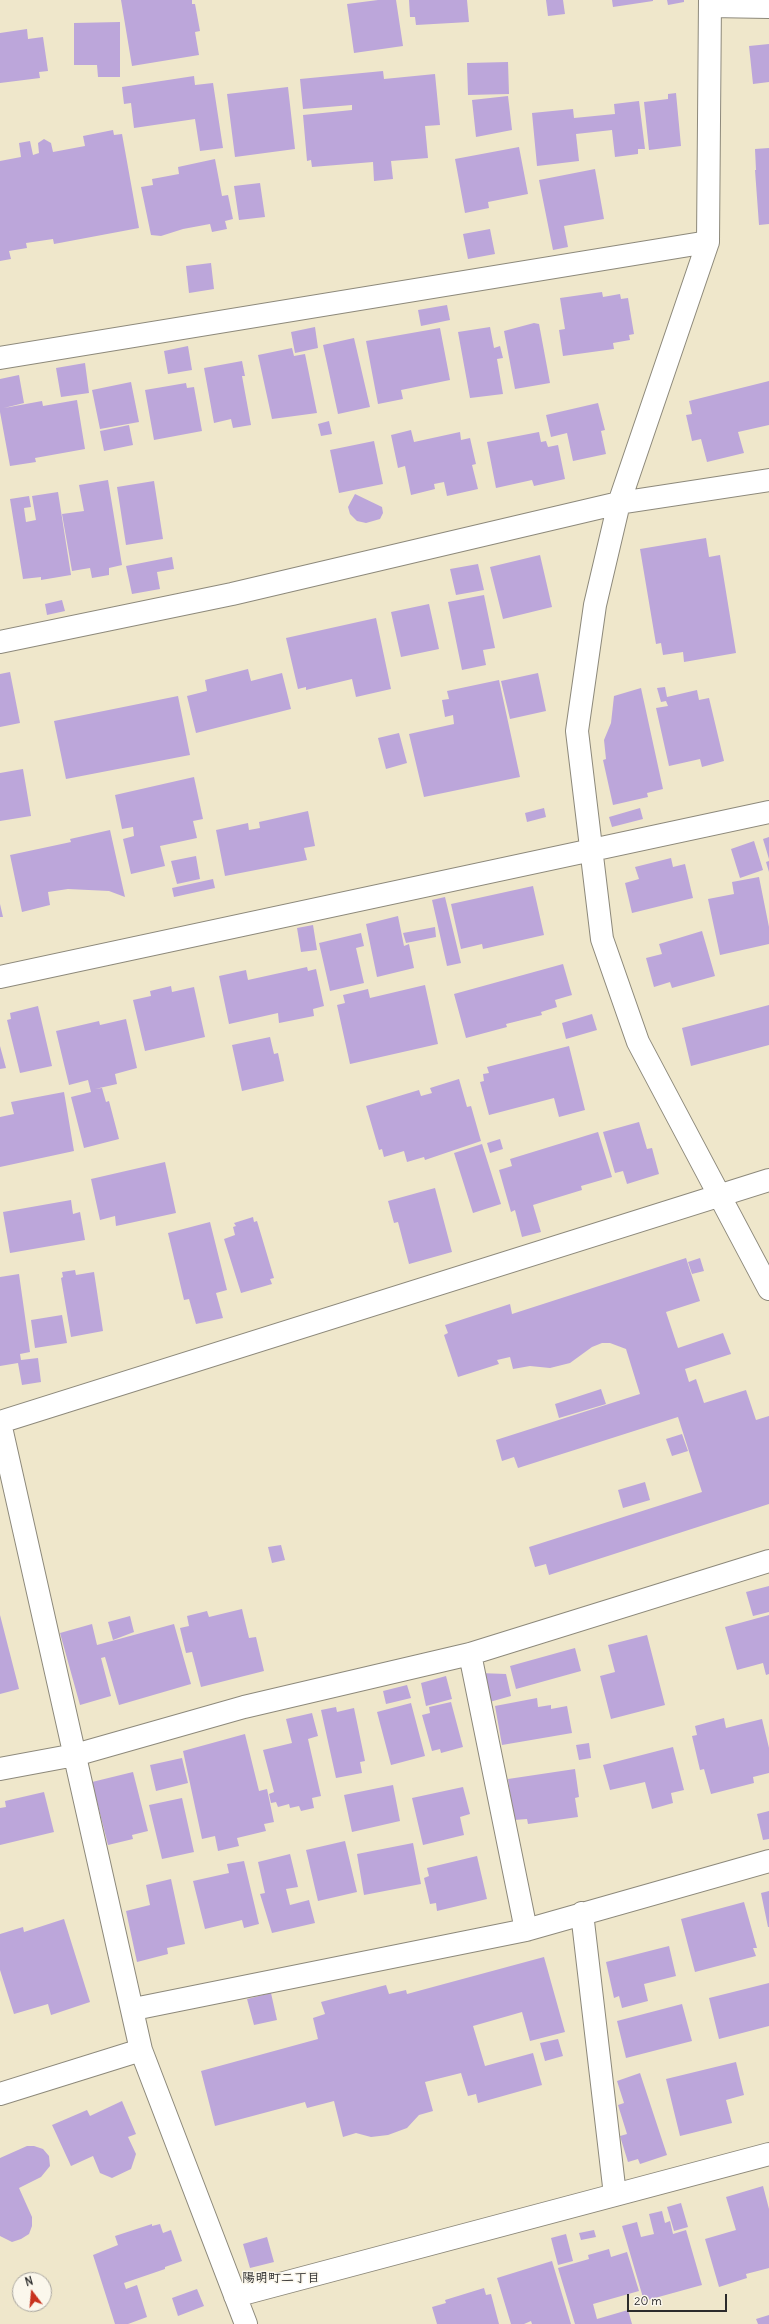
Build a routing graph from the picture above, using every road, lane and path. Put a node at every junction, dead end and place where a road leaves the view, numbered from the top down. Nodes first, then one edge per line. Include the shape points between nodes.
1 (711, 3) edge
2 (769, 7) edge
3 (708, 242) junction
4 (0, 358) edge
5 (769, 480) edge
6 (619, 503) junction
7 (0, 642) edge
8 (769, 812) edge
9 (590, 849) junction
10 (0, 977) edge
11 (769, 1180) edge
12 (719, 1195) junction
13 (769, 1289) edge
14 (0, 1423) edge
15 (769, 1561) edge
16 (470, 1654) junction
17 (75, 1755) junction
18 (0, 1769) edge
19 (769, 1861) edge
20 (582, 1913) junction
21 (526, 1930) junction
22 (134, 2009) junction
23 (141, 2050) junction
24 (0, 2094) edge
25 (769, 2154) edge
26 (615, 2195) junction
27 (235, 2296) junction
28 (246, 2324) edge

1 - 2 street
1 - 3 street
3 - 4 street
3 - 6 street
5 - 6 street
6 - 7 street via 232,594
6 - 9 street via 595,605 577,731
8 - 9 street
9 - 10 street
9 - 12 street via 602,939 638,1042
11 - 12 street
12 - 13 street
12 - 14 street
14 - 17 street
15 - 16 street
16 - 17 street via 244,1707
16 - 21 street
17 - 18 street
17 - 22 street
19 - 20 street
20 - 21 street
20 - 26 street
21 - 22 street
22 - 23 street
23 - 24 street
23 - 27 street
25 - 26 street
26 - 27 street
27 - 28 street

